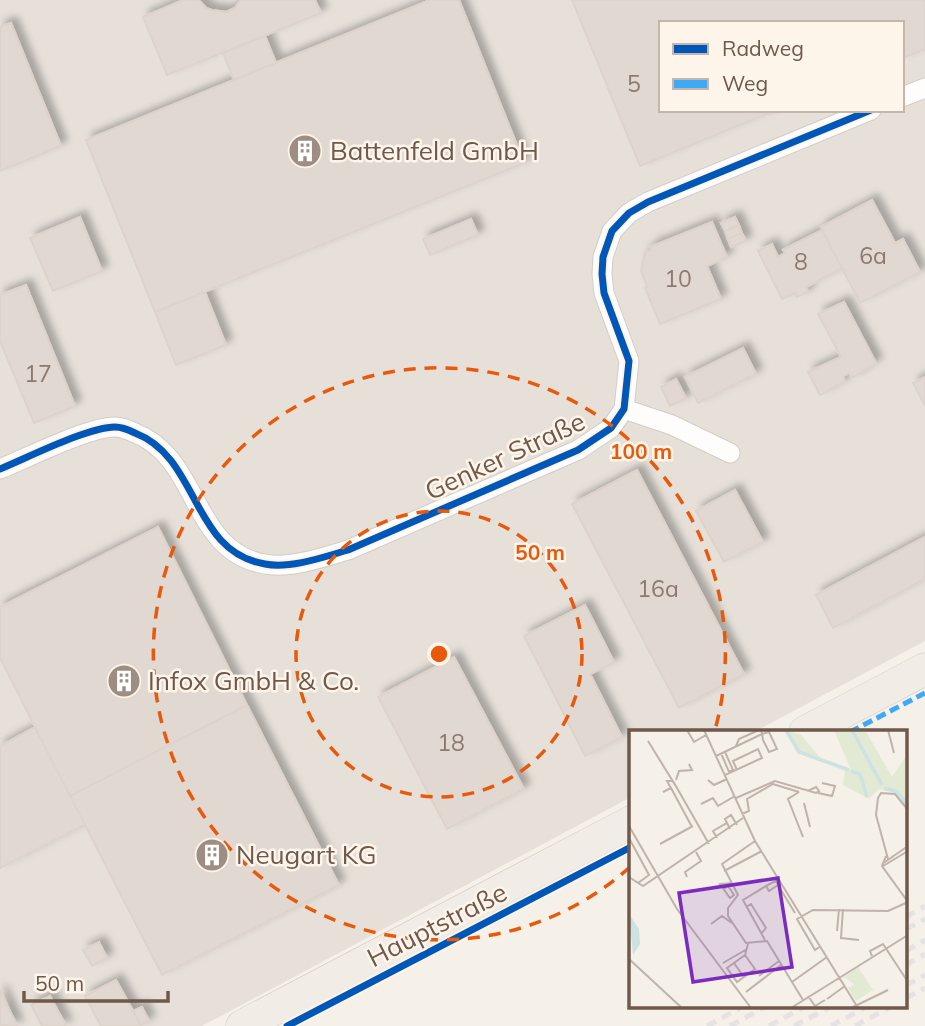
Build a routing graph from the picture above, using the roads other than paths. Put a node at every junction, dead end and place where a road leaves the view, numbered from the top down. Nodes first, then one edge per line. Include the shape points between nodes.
1 (925, 88) edge
2 (904, 96) edge
3 (866, 112) edge
4 (624, 409) junction
5 (730, 453) dead end
6 (0, 470) edge
7 (925, 669) edge
8 (809, 730) edge
9 (629, 823) edge
10 (242, 1026) edge

1 - 2 street
3 - 4 street via 648,202 620,222 608,239 602,274 604,293 629,361
4 - 5 street via 672,425
4 - 6 street, Genker Straße via 611,428 578,450 348,550 310,561 267,565 225,547 169,456 125,429 92,431
7 - 8 main road
9 - 10 main road, Hauptstraße

